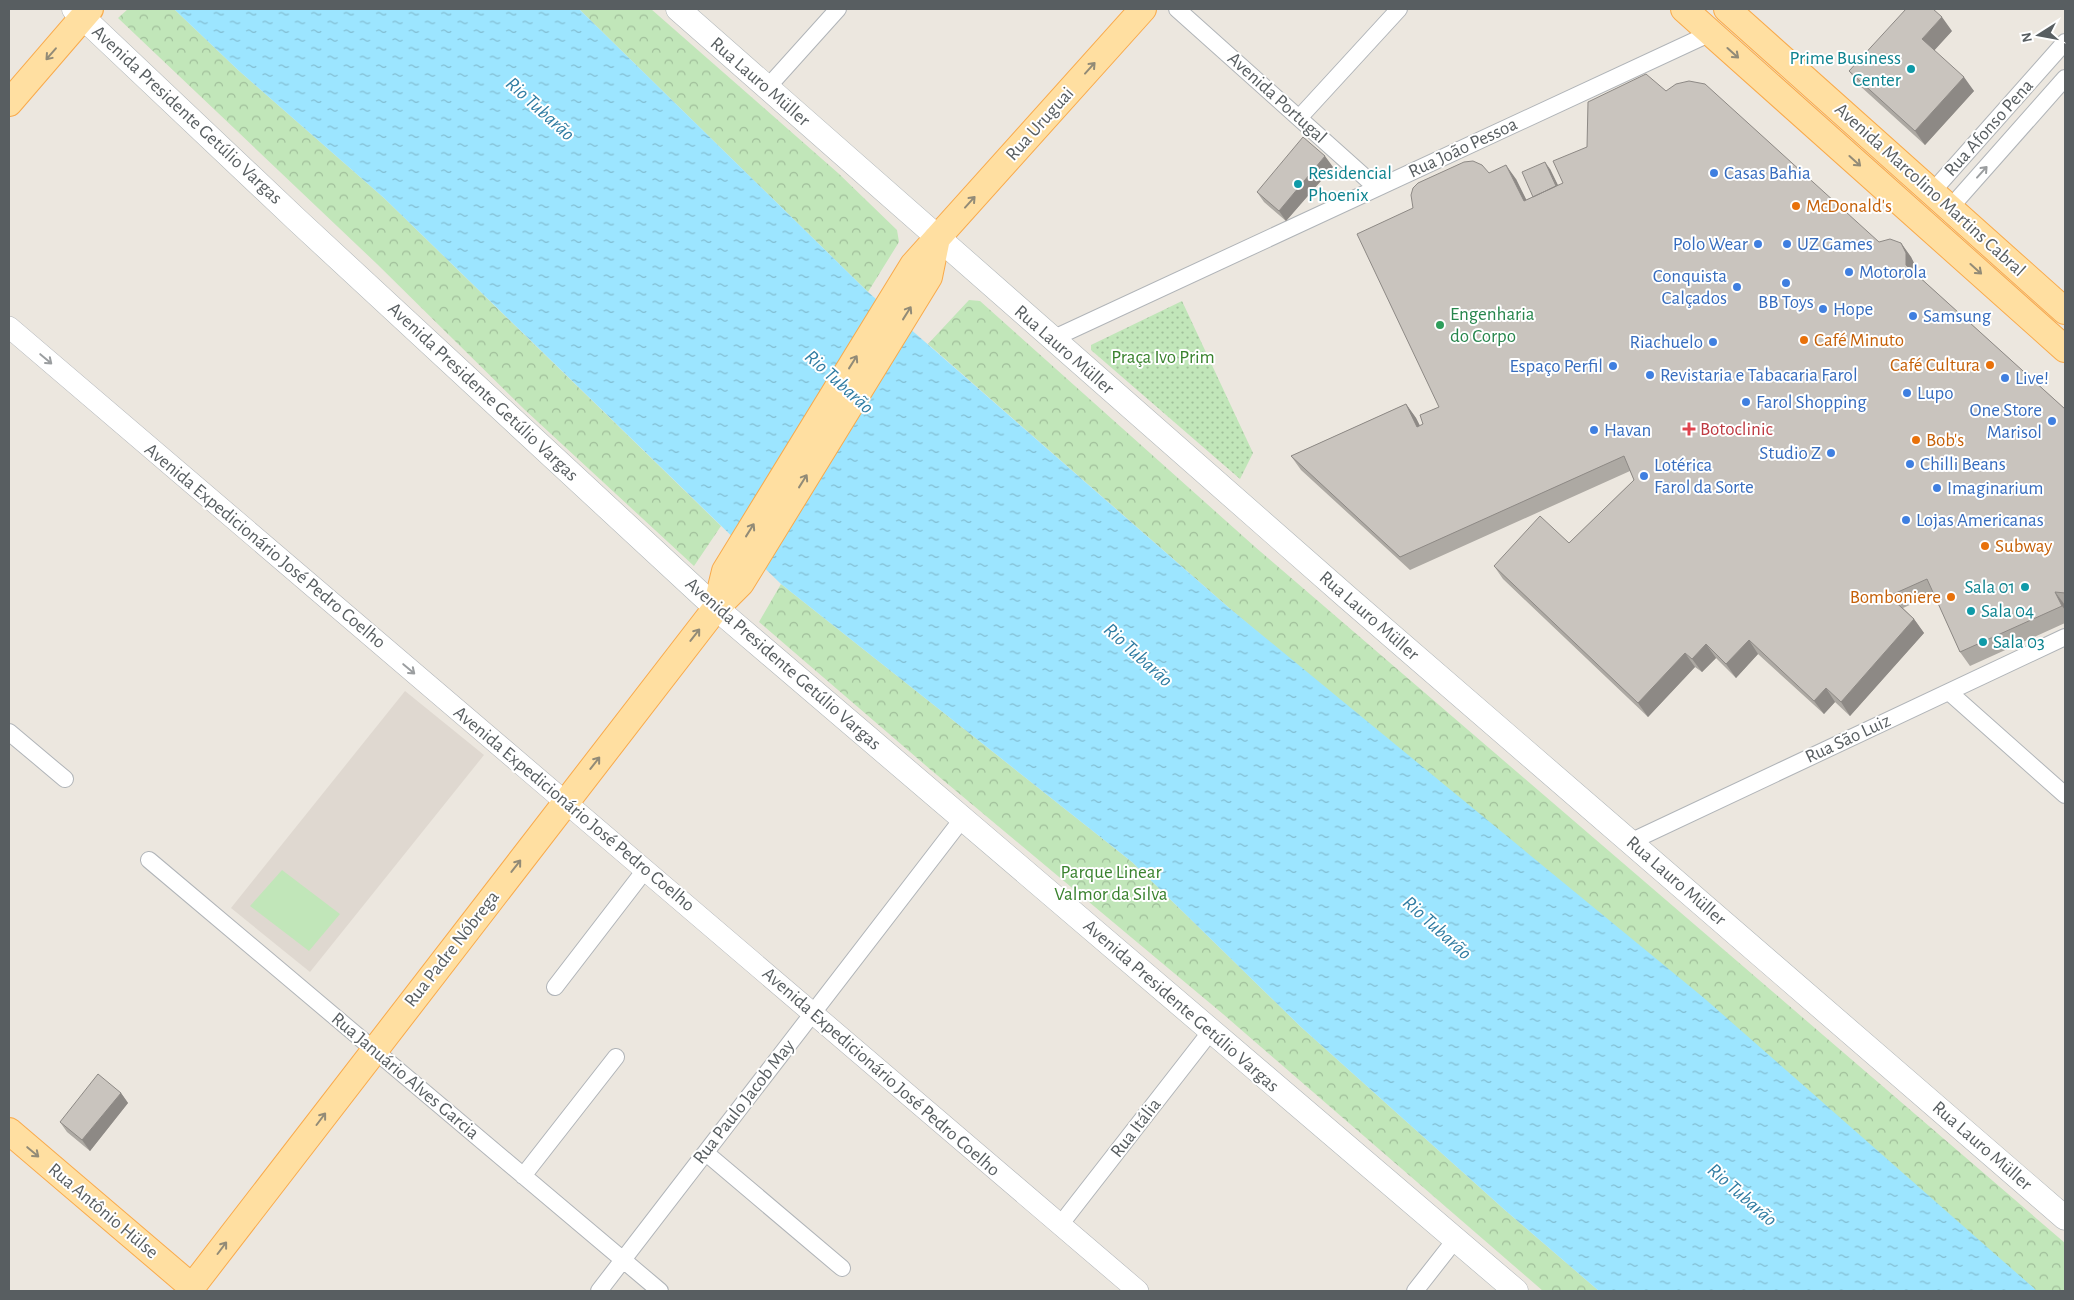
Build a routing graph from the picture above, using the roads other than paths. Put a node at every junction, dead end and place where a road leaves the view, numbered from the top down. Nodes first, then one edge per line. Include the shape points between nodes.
1 (678, 9) edge
2 (838, 9) edge
3 (1143, 9) edge
4 (1177, 9) edge
5 (1399, 9) edge
6 (1684, 9) edge
7 (1727, 9) edge
8 (82, 12) edge
9 (1711, 33) junction
10 (2065, 42) edge
11 (2065, 78) edge
12 (766, 88) junction
13 (9, 102) edge
14 (1299, 118) junction
15 (1950, 172) junction
16 (1377, 188) junction
17 (1949, 196) junction
18 (937, 238) junction
19 (921, 271) joint
20 (2065, 311) edge
21 (9, 327) edge
22 (1052, 339) junction
23 (2065, 349) edge
24 (716, 608) junction
25 (2065, 637) edge
26 (1949, 692) junction
27 (9, 732) edge
28 (64, 778) dead end
29 (2065, 795) edge
30 (566, 802) junction
31 (963, 818) junction
32 (1630, 842) junction
33 (149, 860) dead end
34 (646, 870) junction
35 (555, 988) dead end
36 (813, 1013) junction
37 (1211, 1032) junction
38 (374, 1050) junction
39 (616, 1057) dead end
40 (9, 1131) edge
41 (706, 1153) junction
42 (523, 1176) junction
43 (2065, 1218) edge
44 (1060, 1225) junction
45 (1455, 1240) junction
46 (623, 1260) junction
47 (842, 1268) dead end
48 (193, 1290) edge
49 (599, 1291) edge
50 (660, 1291) edge
51 (1138, 1291) edge
52 (1415, 1291) edge
53 (1516, 1291) edge

1 - 12 main road, Rua Lauro Müller
2 - 12 street
18 -> 3 main road, Rua Uruguai
4 - 14 street, Avenida Portugal
5 - 14 street
6 - 9 main road, Avenida Marcolino Martins Cabral
7 - 17 main road, Avenida Marcolino Martins Cabral
8 -> 13 main road
8 - 24 main road, Avenida Presidente Getúlio Vargas via 304,226
9 - 16 street, Rua João Pessoa
9 -> 23 main road, Avenida Marcolino Martins Cabral
10 - 15 street, Rua Afonso Pena
17 -> 11 street, Rua Afonso Pena
12 - 18 main road, Rua Lauro Müller
14 - 16 street, Avenida Portugal
15 - 17 street, Rua Afonso Pena
15 - 17 street via 1955,186
16 - 22 street, Rua João Pessoa
17 - 20 main road, Avenida Marcolino Martins Cabral
18 - 19 main road, Rua Uruguai
18 - 22 main road, Rua Lauro Müller
24 -> 19 main road, Rua Padre Nóbrega
21 -> 30 street, Avenida Expedicionário José Pedro Coelho
22 - 32 main road, Rua Lauro Müller
30 -> 24 main road, Rua Padre Nóbrega
24 - 31 main road, Avenida Presidente Getúlio Vargas
25 - 26 street, Rua São Luiz
26 - 29 street
26 - 32 street, Rua São Luiz
27 - 28 street
30 - 34 street, Avenida Expedicionário José Pedro Coelho
38 -> 30 main road, Rua Padre Nóbrega
31 - 36 street, Rua Paulo Jacob May
31 - 37 main road, Avenida Presidente Getúlio Vargas
32 - 43 main road, Rua Lauro Müller
33 - 38 street, Rua Januário Alves Garcia
34 - 35 street
34 - 36 street, Avenida Expedicionário José Pedro Coelho
36 - 41 street, Rua Paulo Jacob May
36 - 44 street, Avenida Expedicionário José Pedro Coelho
37 - 44 street, Rua Itália
37 - 45 main road, Avenida Presidente Getúlio Vargas
38 - 42 street, Rua Januário Alves Garcia
48 -> 38 main road, Rua Padre Nóbrega
39 - 42 street
40 -> 48 main road, Rua Antônio Hülse
41 - 46 street, Rua Paulo Jacob May
41 - 47 street
42 - 46 street, Rua Januário Alves Garcia
44 - 51 street, Avenida Expedicionário José Pedro Coelho
45 - 52 street
45 - 53 main road, Avenida Presidente Getúlio Vargas
46 - 49 street, Rua Paulo Jacob May
46 - 50 street, Rua Januário Alves Garcia

